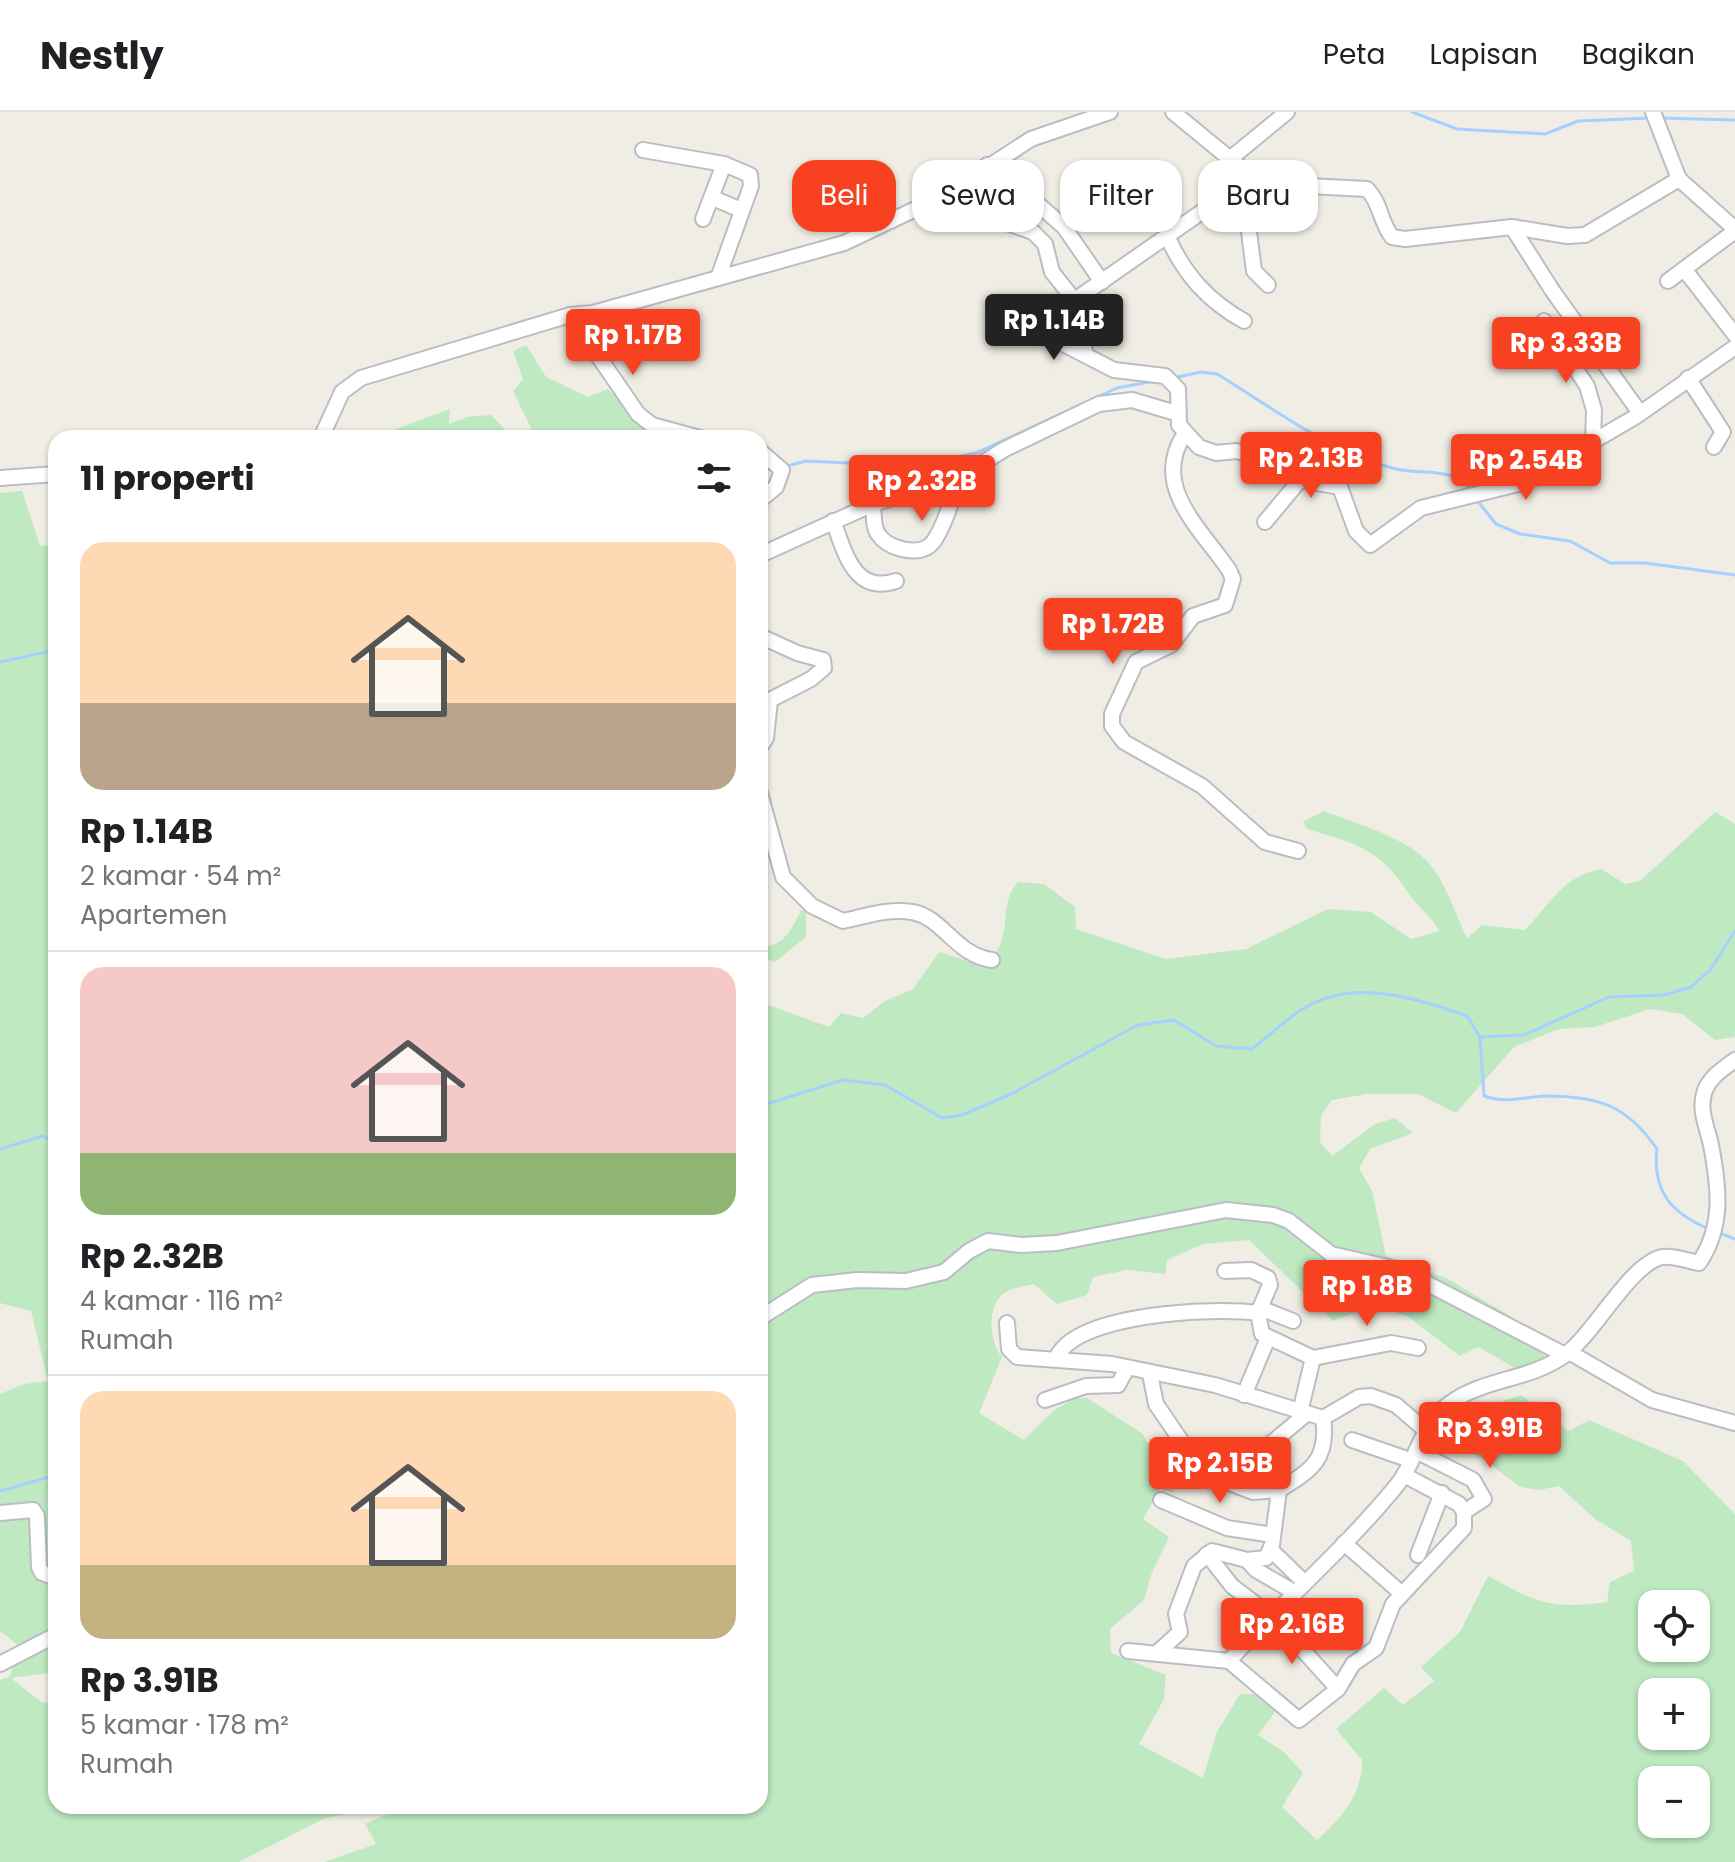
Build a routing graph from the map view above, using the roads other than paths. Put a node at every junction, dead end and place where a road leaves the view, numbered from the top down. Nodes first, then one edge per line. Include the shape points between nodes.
1 (1110, 112) edge
2 (1173, 112) edge
3 (1287, 112) edge
4 (1653, 112) edge
5 (643, 150) dead end
6 (1231, 158) joint
7 (995, 160) edge
8 (724, 164) junction
9 (1679, 179) junction
10 (1318, 186) edge
11 (713, 198) junction
12 (1044, 209) edge
13 (741, 210) junction
14 (912, 211) edge
15 (1198, 217) edge
16 (703, 219) dead end
17 (1734, 226) edge
18 (1512, 227) junction
19 (1033, 232) edge
20 (1249, 232) edge
21 (1168, 238) junction
22 (1684, 269) junction
23 (718, 278) junction
24 (1668, 281) dead end
25 (1102, 282) junction
26 (1268, 285) dead end
27 (1075, 301) junction
28 (570, 315) junction
29 (1244, 321) dead end
30 (1544, 321) dead end
31 (1735, 335) edge
32 (1735, 347) edge
33 (1085, 353) junction
34 (1688, 378) junction
35 (1176, 413) junction
36 (1640, 413) junction
37 (325, 430) edge
38 (670, 430) edge
39 (1184, 435) junction
40 (1593, 442) junction
41 (1714, 447) dead end
42 (768, 457) edge
43 (48, 475) edge
44 (960, 477) junction
45 (0, 478) edge
46 (1300, 480) junction
47 (768, 494) edge
48 (873, 504) junction
49 (833, 521) junction
50 (1265, 522) dead end
51 (768, 551) edge
52 (896, 581) dead end
53 (768, 640) edge
54 (768, 699) edge
55 (768, 826) edge
56 (1298, 851) dead end
57 (992, 960) dead end
58 (1735, 1060) edge
59 (1225, 1271) dead end
60 (1259, 1310) junction
61 (768, 1313) edge
62 (1293, 1321) dead end
63 (1007, 1323) dead end
64 (1268, 1338) junction
65 (1418, 1348) dead end
66 (1567, 1354) junction
67 (1313, 1358) junction
68 (1056, 1359) junction
69 (1127, 1368) junction
70 (1150, 1374) junction
71 (1244, 1395) junction
72 (1045, 1400) dead end
73 (1303, 1413) junction
74 (1323, 1418) junction
75 (1735, 1423) edge
76 (1424, 1429) junction
77 (1352, 1440) dead end
78 (1413, 1456) junction
79 (1404, 1475) junction
80 (1225, 1482) junction
81 (1279, 1490) junction
82 (1442, 1493) junction
83 (1161, 1500) dead end
84 (1464, 1512) junction
85 (0, 1513) edge
86 (1272, 1542) junction
87 (1344, 1543) junction
88 (1207, 1554) junction
89 (1418, 1555) dead end
90 (1247, 1560) junction
91 (48, 1575) edge
92 (1298, 1586) junction
93 (1401, 1593) junction
94 (1274, 1618) junction
95 (48, 1639) edge
96 (1128, 1651) dead end
97 (1157, 1653) junction
98 (1229, 1661) junction
99 (0, 1664) edge
100 (1338, 1689) junction

1 - 7 street via 1031,139
2 - 6 street
3 - 6 street
4 - 9 street
5 - 8 street
8 - 11 street
8 - 13 street via 756,172
9 - 17 street
9 - 18 street via 1585,235
10 - 18 street via 1367,189 1392,237
11 - 13 street
11 - 16 street
12 - 25 street via 1064,227
13 - 23 street
14 - 23 street via 844,243
15 - 21 street
17 - 22 street
18 - 36 street
19 - 27 street via 1045,244 1052,272
20 - 26 street via 1254,271
21 - 25 street
21 - 29 street via 1192,280
22 - 24 street
22 - 31 street
23 - 28 street
25 - 27 street
27 - 33 street
27 - 33 street via 1046,320 1040,332
28 - 37 street via 353,381 342,392
28 - 38 street via 638,414
30 - 40 street via 1587,386 1594,410
32 - 34 street
33 - 35 street via 1114,370 1170,380 1178,389
34 - 36 street
34 - 41 street via 1723,432
35 - 39 street
35 - 44 street via 1132,400 1099,404
36 - 40 street
39 - 46 street via 1208,452 1256,456
39 - 56 street via 1173,453 1176,489 1186,512 1229,570 1231,594 1225,605 1193,616 1171,645 1136,662 1112,714 1112,726 1124,742 1202,786 1265,842
40 - 46 street via 1522,483 1421,508 1370,545 1356,531 1340,487
42 - 47 street via 779,466 776,487
43 - 45 street
44 - 48 street
44 - 48 street via 930,546 897,548 883,540 876,532
46 - 50 street
48 - 49 street
49 - 51 street
49 - 52 street via 854,573 871,583
53 - 54 street via 823,660 824,668
55 - 57 street via 783,877 812,906 843,921 875,911 913,912 925,916 969,955
58 - 66 street via 1716,1074 1704,1096 1702,1115 1712,1151 1718,1225 1711,1247 1699,1263 1664,1256 1643,1265
59 - 60 street via 1251,1270 1268,1278
60 - 62 street
60 - 64 street via 1258,1326
60 - 68 street via 1203,1311 1122,1323 1085,1332 1067,1342
61 - 66 street via 812,1285 906,1281 944,1272 988,1241 1057,1243 1226,1210 1289,1221 1331,1254 1401,1270
63 - 68 street via 1011,1354
64 - 67 street
64 - 71 street
65 - 67 street via 1391,1343
66 - 75 street via 1652,1400
66 - 76 street via 1530,1374 1469,1389
67 - 73 street
68 - 69 street
69 - 70 street
69 - 72 street via 1118,1385 1086,1386
70 - 71 street
70 - 80 street via 1156,1404 1194,1461 1203,1473
71 - 73 street
73 - 74 street
73 - 80 street
74 - 76 street via 1359,1397 1371,1396 1396,1405
74 - 81 street via 1324,1452
76 - 78 street
77 - 78 street
78 - 79 street
78 - 84 street via 1475,1482 1484,1499
79 - 82 street
79 - 87 street
80 - 81 street via 1253,1492
81 - 86 street
82 - 84 street
82 - 89 street
83 - 86 street
84 - 93 street via 1464,1528 1456,1541
85 - 91 street via 33,1510 39,1567
86 - 90 street via 1261,1561
86 - 92 street
87 - 92 street
87 - 93 street
88 - 90 street
88 - 94 street via 1242,1595
88 - 97 street via 1194,1566 1176,1614 1180,1632
90 - 92 street via 1256,1570
92 - 94 street
93 - 100 street via 1376,1648 1346,1671
94 - 98 street
94 - 100 street
95 - 99 street
96 - 97 street
97 - 98 street
98 - 100 street via 1299,1720

